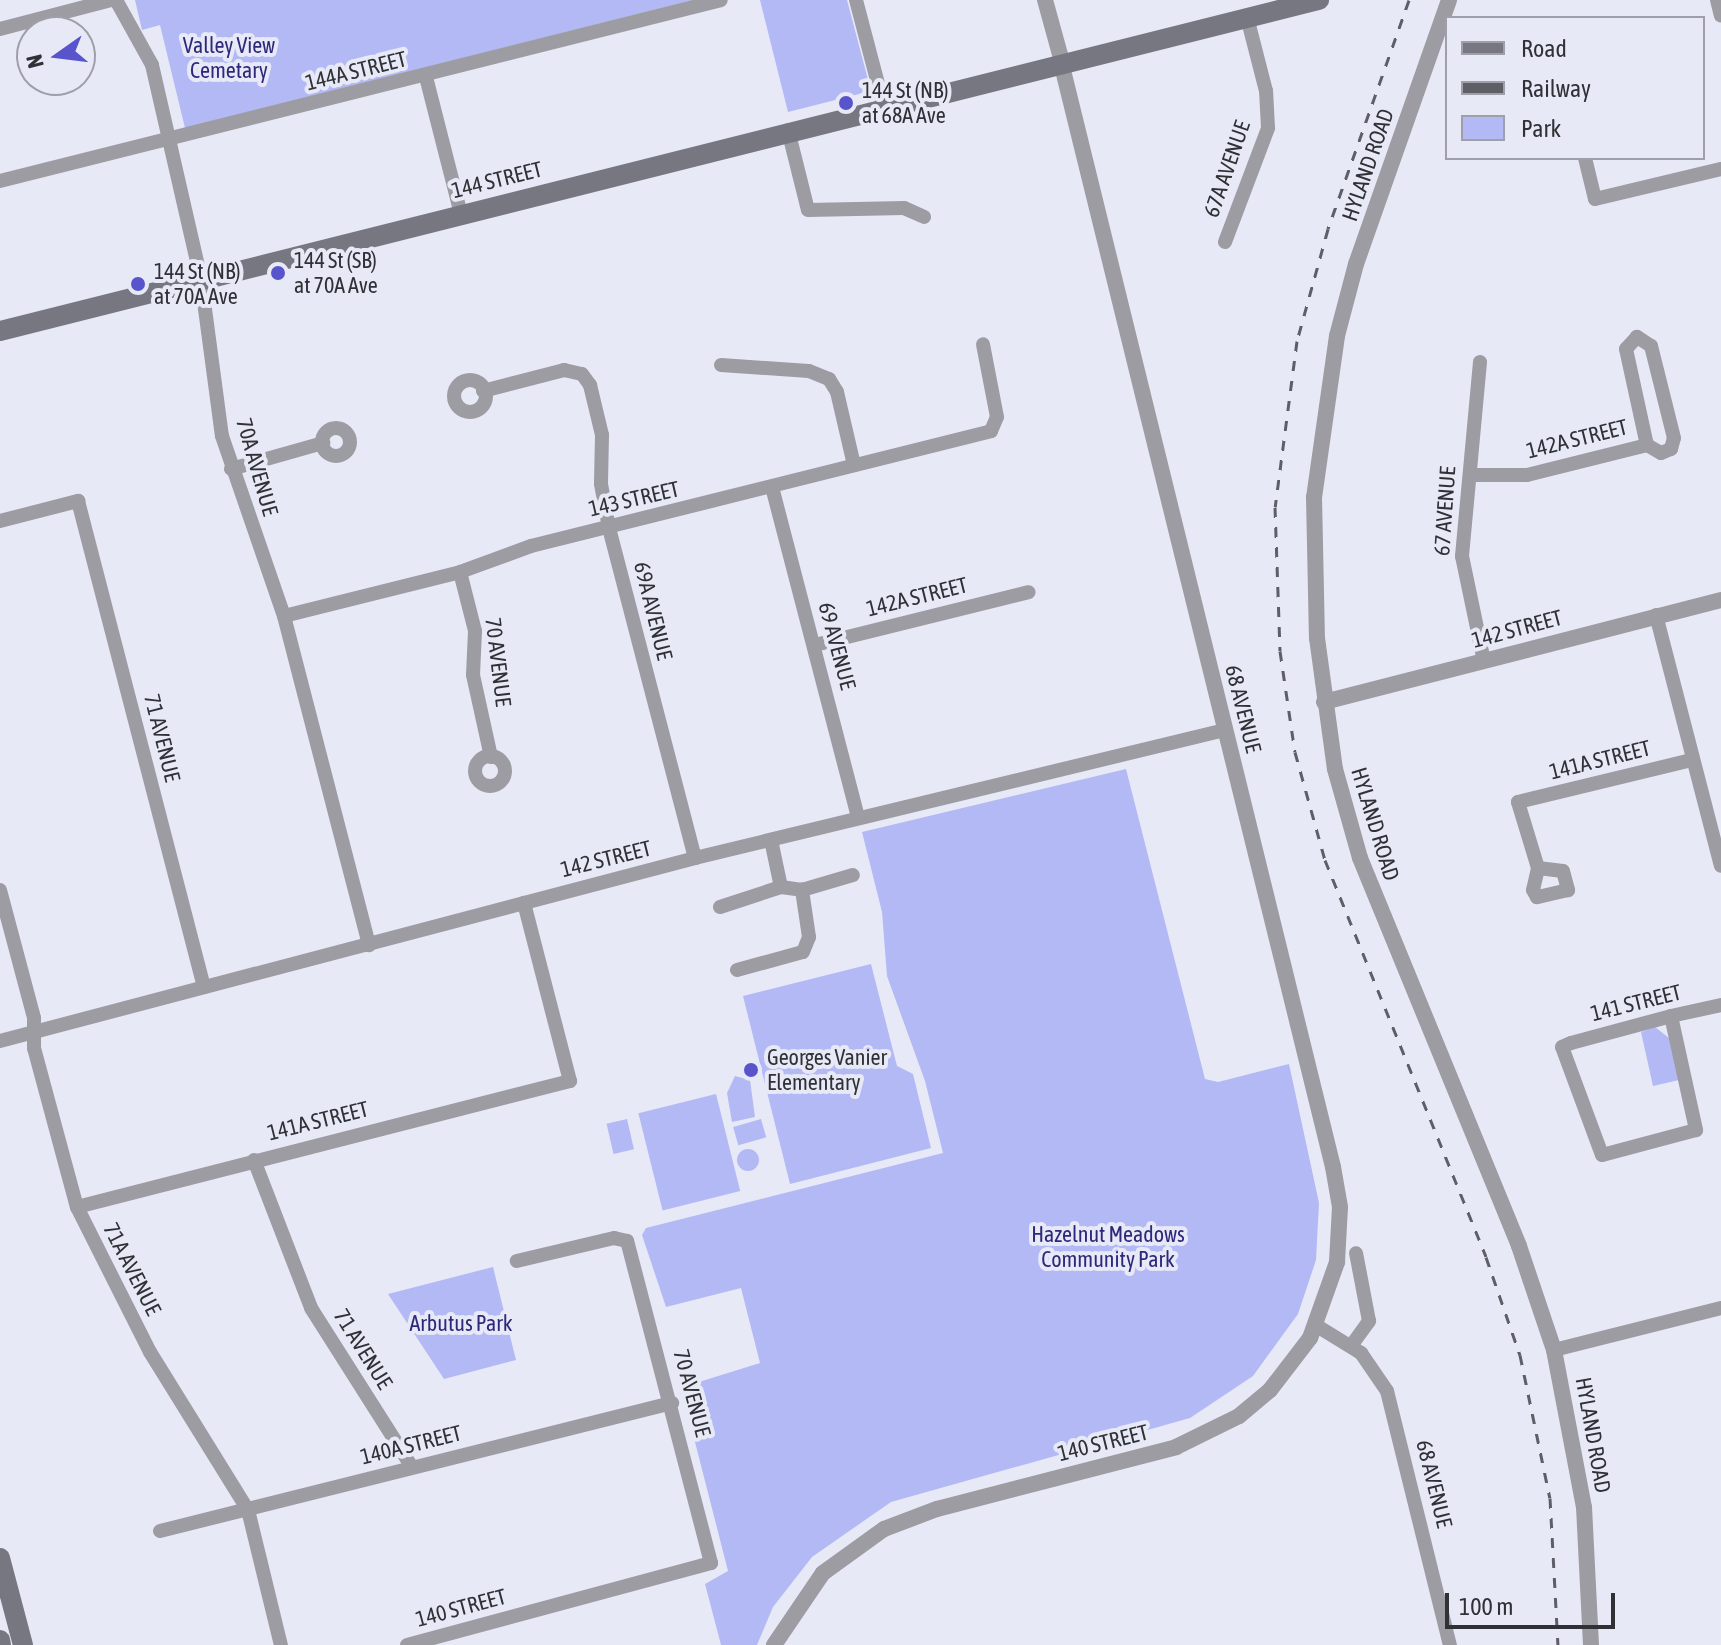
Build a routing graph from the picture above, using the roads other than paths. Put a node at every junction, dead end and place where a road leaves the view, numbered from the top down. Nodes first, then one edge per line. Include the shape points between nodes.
1 (114, 0) edge
2 (721, 0) edge
3 (856, 0) edge
4 (1045, 0) edge
5 (1319, 0) edge
6 (1449, 0) edge
7 (1717, 0) edge
8 (1721, 16) edge
9 (1247, 17) junction
10 (0, 29) edge
11 (1061, 62) junction
12 (426, 77) junction
13 (884, 107) junction
14 (788, 130) junction
15 (169, 139) junction
16 (1585, 160) edge
17 (1721, 169) edge
18 (0, 181) edge
19 (461, 214) junction
20 (924, 217) dead end
21 (1225, 242) dead end
22 (201, 279) junction
23 (0, 331) edge
24 (983, 344) dead end
25 (1480, 362) dead end
26 (721, 365) dead end
27 (483, 391) dead end
28 (323, 443) dead end
29 (1647, 445) junction
30 (854, 465) junction
31 (231, 469) junction
32 (1470, 475) junction
33 (772, 487) junction
34 (0, 521) edge
35 (609, 528) junction
36 (460, 572) junction
37 (1029, 592) dead end
38 (1721, 600) edge
39 (1656, 615) junction
40 (284, 616) junction
41 (815, 645) junction
42 (1484, 661) junction
43 (1324, 702) junction
44 (1225, 730) junction
45 (491, 757) dead end
46 (1692, 760) junction
47 (858, 818) junction
48 (771, 840) junction
49 (695, 858) junction
50 (1721, 866) edge
51 (1538, 868) dead end
52 (853, 875) dead end
53 (781, 887) junction
54 (0, 890) edge
55 (802, 890) junction
56 (524, 903) junction
57 (720, 907) dead end
58 (369, 945) junction
59 (737, 970) dead end
60 (204, 987) junction
61 (1721, 1005) edge
62 (1671, 1016) junction
63 (34, 1032) junction
64 (0, 1041) edge
65 (254, 1160) junction
66 (77, 1207) junction
67 (1356, 1253) dead end
68 (517, 1261) dead end
69 (1721, 1308) edge
70 (1317, 1326) junction
71 (1351, 1346) junction
72 (1554, 1350) junction
73 (672, 1403) junction
74 (412, 1467) junction
75 (248, 1510) junction
76 (160, 1531) dead end
77 (0, 1558) edge
78 (711, 1563) joint
79 (23, 1645) edge
80 (281, 1645) edge
81 (407, 1645) edge
82 (774, 1645) edge
83 (1450, 1645) edge
84 (1591, 1645) edge

1 - 10 street
1 - 15 street, 70A AVENUE via 152,65
2 - 12 street, 144A STREET
3 - 13 street
4 - 11 street, 68 AVENUE
5 - 9 main road, 144 STREET
6 - 43 street, HYLAND ROAD via 1356,264 1330,369 1313,523
7 - 8 street
9 - 11 main road, 144 STREET
9 - 21 street, 67A AVENUE via 1266,91 1268,128
11 - 13 main road, 144 STREET
11 - 44 street, 68 AVENUE
12 - 15 street, 144A STREET
12 - 19 street
13 - 14 main road, 144 STREET
14 - 19 main road, 144 STREET
14 - 20 street via 808,210 904,208
15 - 18 street, 144A STREET
15 - 22 street, 70A AVENUE
16 - 17 street via 1595,199
19 - 22 main road, 144 STREET
22 - 23 main road, 144 STREET
22 - 31 street, 70A AVENUE
24 - 30 street, 143 STREET via 996,428
25 - 32 street, 67 AVENUE
26 - 30 street via 824,375 837,392
27 - 35 street, 69A AVENUE via 557,371 582,374 601,427 601,484
28 - 31 street
29 - 29 street, 142A STREET via 1666,452 1674,438 1651,346 1637,337 1626,349
29 - 32 street, 142A STREET via 1527,475
30 - 33 street, 143 STREET
31 - 40 street, 70A AVENUE
32 - 42 street, 67 AVENUE via 1462,556
33 - 35 street, 143 STREET
33 - 41 street, 69 AVENUE
34 - 60 street, 71 AVENUE via 78,501
35 - 36 street, 143 STREET via 531,546
35 - 49 street, 69A AVENUE
36 - 40 street, 143 STREET
36 - 45 street, 70 AVENUE via 475,631 473,675
37 - 41 street, 142A STREET
38 - 39 street, 142 STREET
39 - 42 street, 142 STREET
39 - 46 street
40 - 58 street, 70A AVENUE
41 - 47 street, 69 AVENUE
42 - 43 street, 142 STREET
43 - 72 street, HYLAND ROAD via 1335,769 1360,858 1519,1246
44 - 47 street, 142 STREET
44 - 70 street, 68 AVENUE via 1339,1191 1339,1246
46 - 50 street
46 - 51 street, 141A STREET via 1518,802
47 - 48 street, 142 STREET
48 - 49 street, 142 STREET
48 - 53 street
49 - 56 street, 142 STREET
52 - 55 street
53 - 55 street
53 - 57 street
54 - 63 street, 71A AVENUE
55 - 59 street via 809,937 803,952
56 - 58 street, 142 STREET
56 - 65 street, 141A STREET via 570,1081
58 - 60 street, 142 STREET
60 - 63 street, 142 STREET
61 - 62 street, 141 STREET
62 - 62 street, 141 STREET via 1562,1047 1602,1155 1696,1130
63 - 64 street, 142 STREET
63 - 66 street, 71A AVENUE via 34,1049
65 - 66 street, 141A STREET
65 - 74 street, 71 AVENUE via 311,1308
66 - 75 street, 71A AVENUE via 148,1348
67 - 71 street via 1369,1321
68 - 73 street, 70 AVENUE via 622,1238 629,1246
69 - 72 street
70 - 71 street, 68 AVENUE
70 - 82 street, 140 STREET via 1270,1390 1209,1434 923,1514 862,1542 803,1597
71 - 83 street, 68 AVENUE via 1375,1369 1390,1399
72 - 84 street, HYLAND ROAD via 1582,1496
73 - 74 street, 140A STREET
73 - 78 street, 70 AVENUE
74 - 75 street, 140A STREET
75 - 76 street, 140A STREET
75 - 80 street, 71A AVENUE
77 - 79 main road
78 - 81 street, 140 STREET

